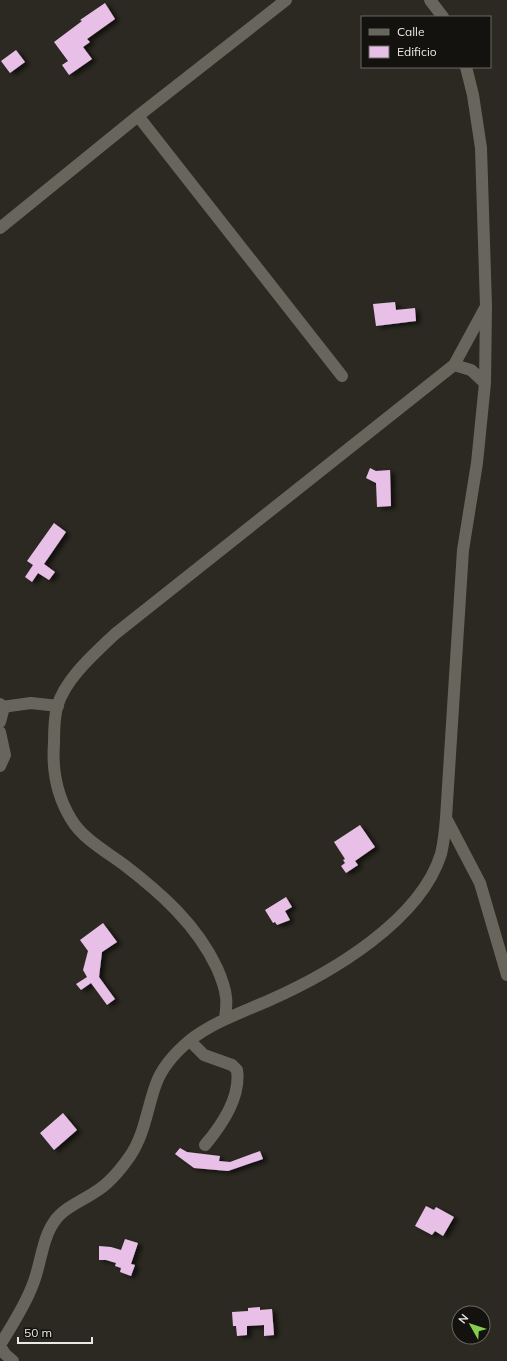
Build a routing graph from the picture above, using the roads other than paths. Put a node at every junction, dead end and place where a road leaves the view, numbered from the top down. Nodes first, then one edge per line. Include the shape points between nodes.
1 (286, 0) edge
2 (430, 0) edge
3 (442, 16) edge
4 (466, 68) edge
5 (138, 116) junction
6 (0, 228) edge
7 (486, 306) junction
8 (454, 365) junction
9 (342, 376) dead end
10 (485, 383) junction
11 (1, 706) edge
12 (58, 706) junction
13 (0, 722) edge
14 (0, 732) edge
15 (0, 766) edge
16 (446, 818) junction
17 (507, 975) edge
18 (225, 1018) junction
19 (190, 1041) junction
20 (205, 1146) dead end
21 (0, 1345) edge
22 (13, 1361) edge

1 - 5 street
2 - 3 street
4 - 7 street via 481,148
5 - 6 street
5 - 9 street
7 - 8 street
7 - 10 street
8 - 10 street via 471,370
8 - 12 street via 115,634 76,673
10 - 16 street via 477,463 462,550
11 - 12 street via 31,703
11 - 13 street via 3,716
12 - 18 street via 53,758 62,801 72,820 90,840 150,886 182,915 196,932 210,952 221,977 226,996
14 - 15 street via 5,755
16 - 17 street via 480,883
16 - 18 street via 440,856 428,880 392,924 362,950 272,999
18 - 19 street
19 - 20 street via 204,1055 232,1065 237,1070 238,1078 232,1101 220,1127
19 - 21 street via 163,1069 156,1084 144,1129 131,1155 113,1178 97,1192 55,1220 23,1307
21 - 22 street

